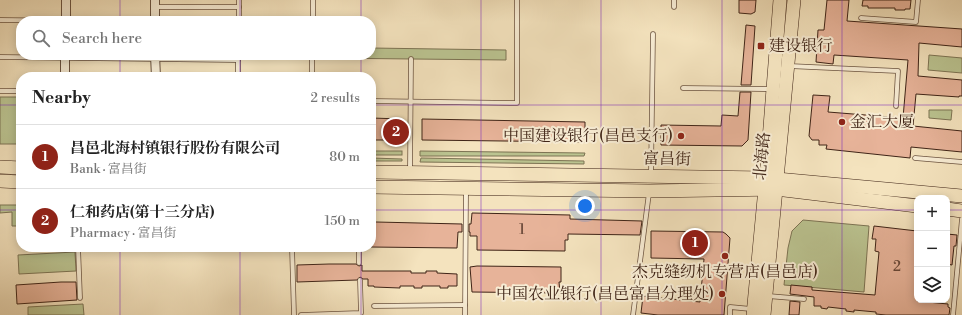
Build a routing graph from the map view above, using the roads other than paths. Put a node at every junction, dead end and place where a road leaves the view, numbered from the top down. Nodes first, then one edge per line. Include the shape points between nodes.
1 (66, 0) edge
2 (239, 0) edge
3 (313, 0) edge
4 (517, 0) edge
5 (674, 0) edge
6 (780, 0) edge
7 (794, 0) edge
8 (918, 0) edge
9 (155, 3) edge
10 (239, 7) junction
11 (674, 7) dead end
12 (66, 16) edge
13 (156, 16) edge
14 (239, 16) edge
15 (313, 16) edge
16 (861, 18) dead end
17 (0, 20) edge
18 (16, 20) edge
19 (653, 34) dead end
20 (0, 57) edge
21 (16, 57) edge
22 (411, 59) dead end
23 (65, 60) edge
24 (156, 60) edge
25 (238, 60) edge
26 (312, 60) edge
27 (788, 66) junction
28 (65, 72) edge
29 (156, 72) edge
30 (238, 72) edge
31 (312, 72) edge
32 (683, 88) dead end
33 (773, 89) junction
34 (0, 91) edge
35 (16, 91) edge
36 (412, 101) junction
37 (376, 102) edge
38 (896, 106) dead end
39 (915, 158) dead end
40 (962, 162) edge
41 (0, 168) edge
42 (16, 168) edge
43 (376, 172) edge
44 (410, 173) junction
45 (651, 176) junction
46 (0, 181) edge
47 (16, 182) edge
48 (771, 184) junction
49 (376, 187) edge
50 (466, 188) junction
51 (649, 191) junction
52 (962, 196) edge
53 (914, 206) edge
54 (950, 209) edge
55 (962, 211) edge
56 (962, 219) edge
57 (78, 252) edge
58 (292, 252) edge
59 (359, 252) edge
60 (359, 263) dead end
61 (360, 280) dead end
62 (766, 296) junction
63 (80, 298) dead end
64 (804, 299) dead end
65 (465, 305) junction
66 (374, 306) dead end
67 (757, 313) edge
68 (294, 315) edge
69 (301, 315) edge
70 (465, 315) edge
71 (633, 315) edge
72 (730, 315) edge
73 (953, 315) edge

1 - 12 street
2 - 10 lane
3 - 15 lane
4 - 36 lane via 517,103
5 - 11 lane
6 - 33 main road, 北海路
7 - 27 main road, 北海路
8 - 16 lane via 916,22
9 - 10 lane
9 - 13 street
10 - 14 lane
17 - 18 lane
19 - 45 lane
20 - 21 lane
22 - 36 lane
23 - 28 street
24 - 29 street
25 - 30 lane
26 - 31 lane
27 - 38 lane via 898,71
27 - 48 main road, 北海路
32 - 33 lane
33 - 48 main road, 北海路
34 - 35 lane
36 - 37 lane
36 - 44 lane
39 - 40 lane
41 - 42 main road
43 - 44 main road, 富昌街
44 - 45 main road, 富昌街
45 - 48 main road, 富昌街
46 - 47 main road
48 - 51 main road, 富昌街
48 - 52 main road, 富昌街
48 - 53 main road, 富昌街
48 - 62 main road, 北海路
48 - 67 main road, 北海路
49 - 50 main road, 富昌街
50 - 51 main road, 富昌街
50 - 65 lane
51 - 71 lane
54 - 55 main road
56 - 73 lane
57 - 63 lane
58 - 68 lane
59 - 60 lane
61 - 69 lane via 361,313
62 - 64 lane
62 - 67 main road, 北海路
65 - 66 lane
65 - 70 lane
67 - 72 lane via 730,307

